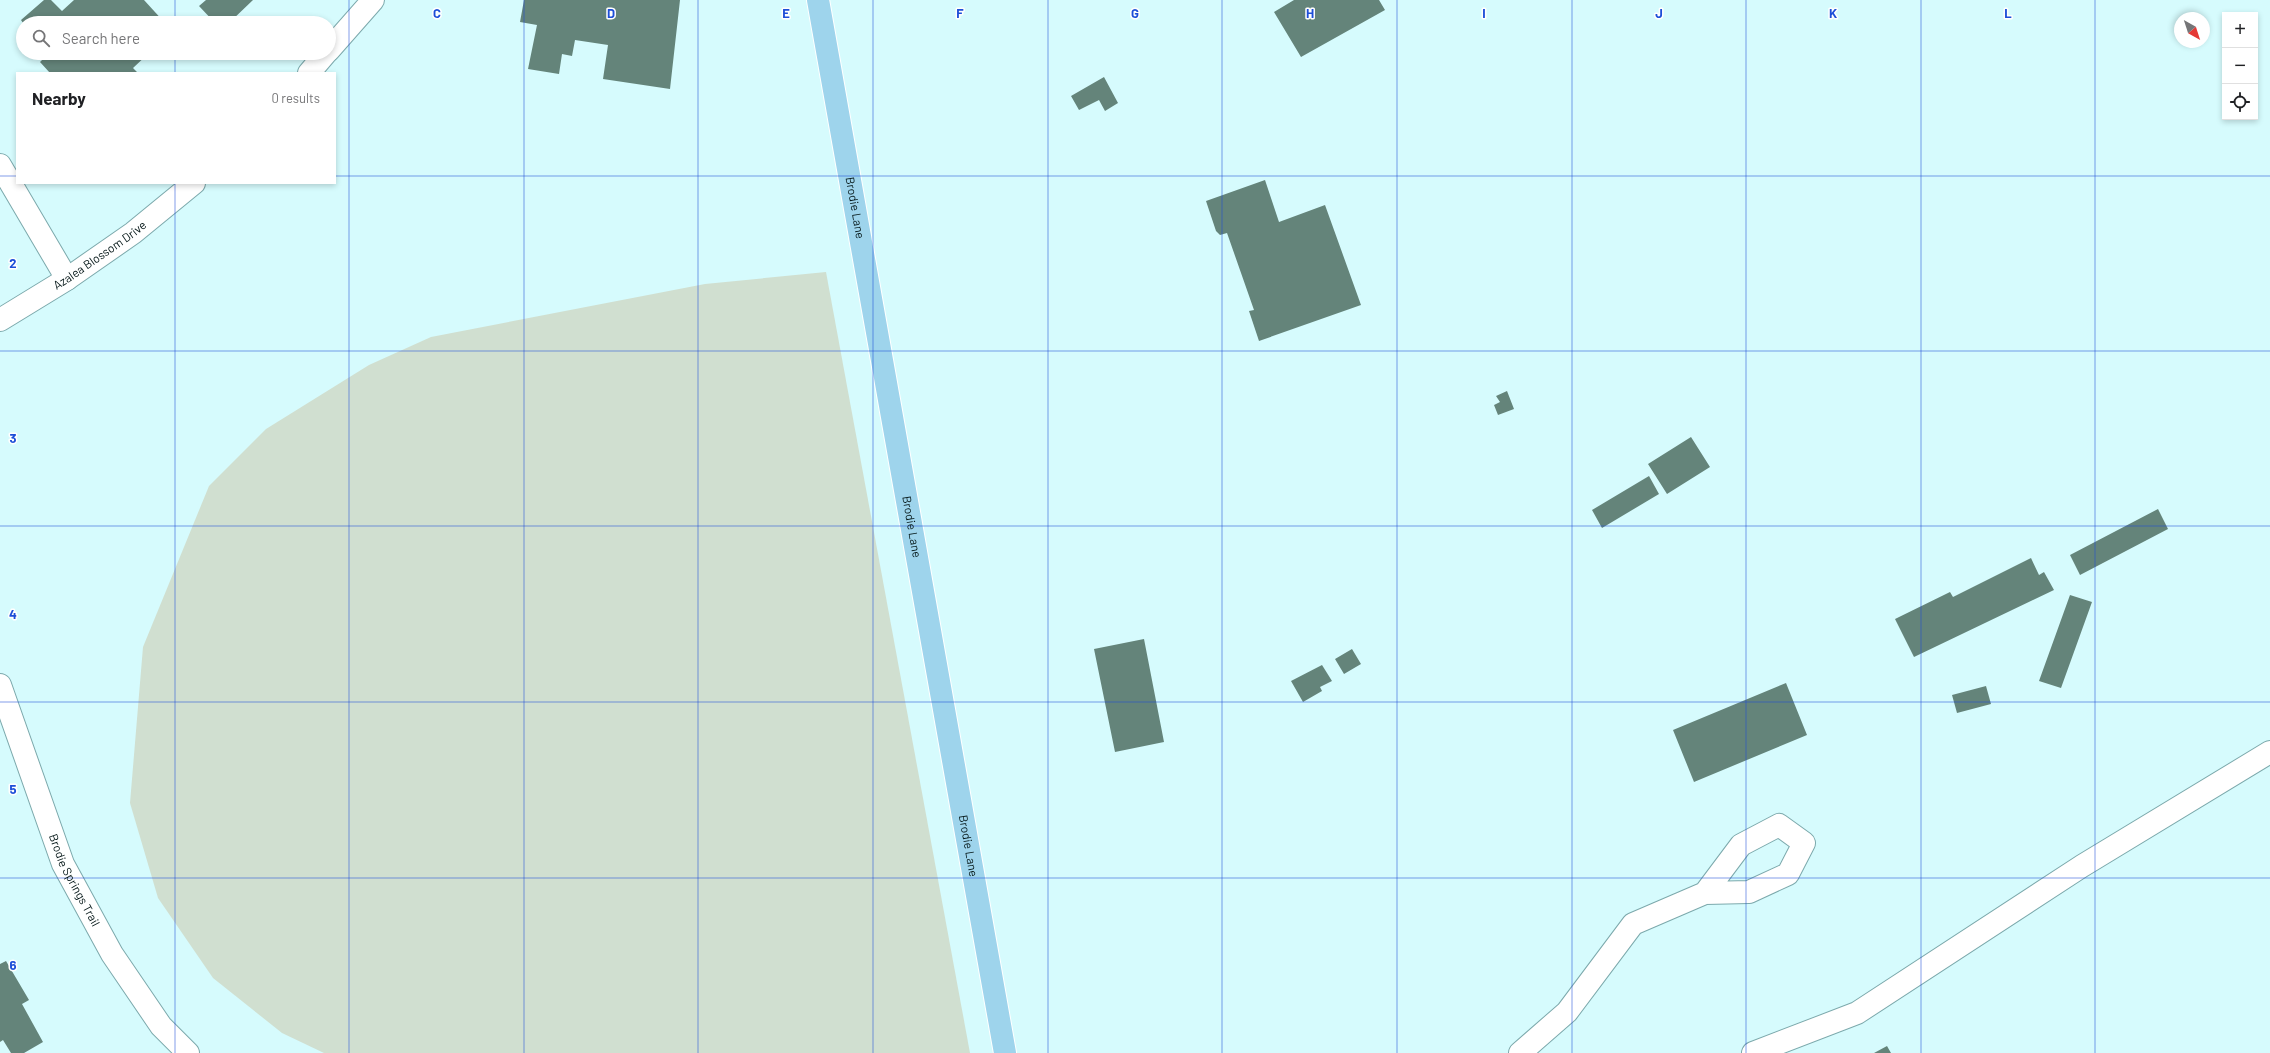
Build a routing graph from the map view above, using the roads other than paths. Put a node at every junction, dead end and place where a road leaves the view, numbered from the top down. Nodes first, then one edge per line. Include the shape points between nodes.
1 (373, 0) edge
2 (818, 0) edge
3 (336, 42) edge
4 (320, 60) edge
5 (310, 72) edge
6 (0, 165) edge
7 (193, 184) edge
8 (67, 279) junction
9 (0, 320) edge
10 (0, 685) edge
11 (2270, 752) edge
12 (1705, 893) dead end
13 (188, 1053) edge
14 (1005, 1053) edge
15 (1520, 1053) edge
16 (1753, 1053) edge

1 - 3 street
2 - 14 main road, Brodie Lane
4 - 5 street
6 - 8 street
7 - 8 street, Azalea Blossom Drive via 133,233
8 - 9 street, Azalea Blossom Drive
10 - 13 street, Brodie Springs Trail via 63,864 112,954 161,1026
11 - 16 street via 2082,866 1857,1013
12 - 15 street via 1633,924 1567,1012

